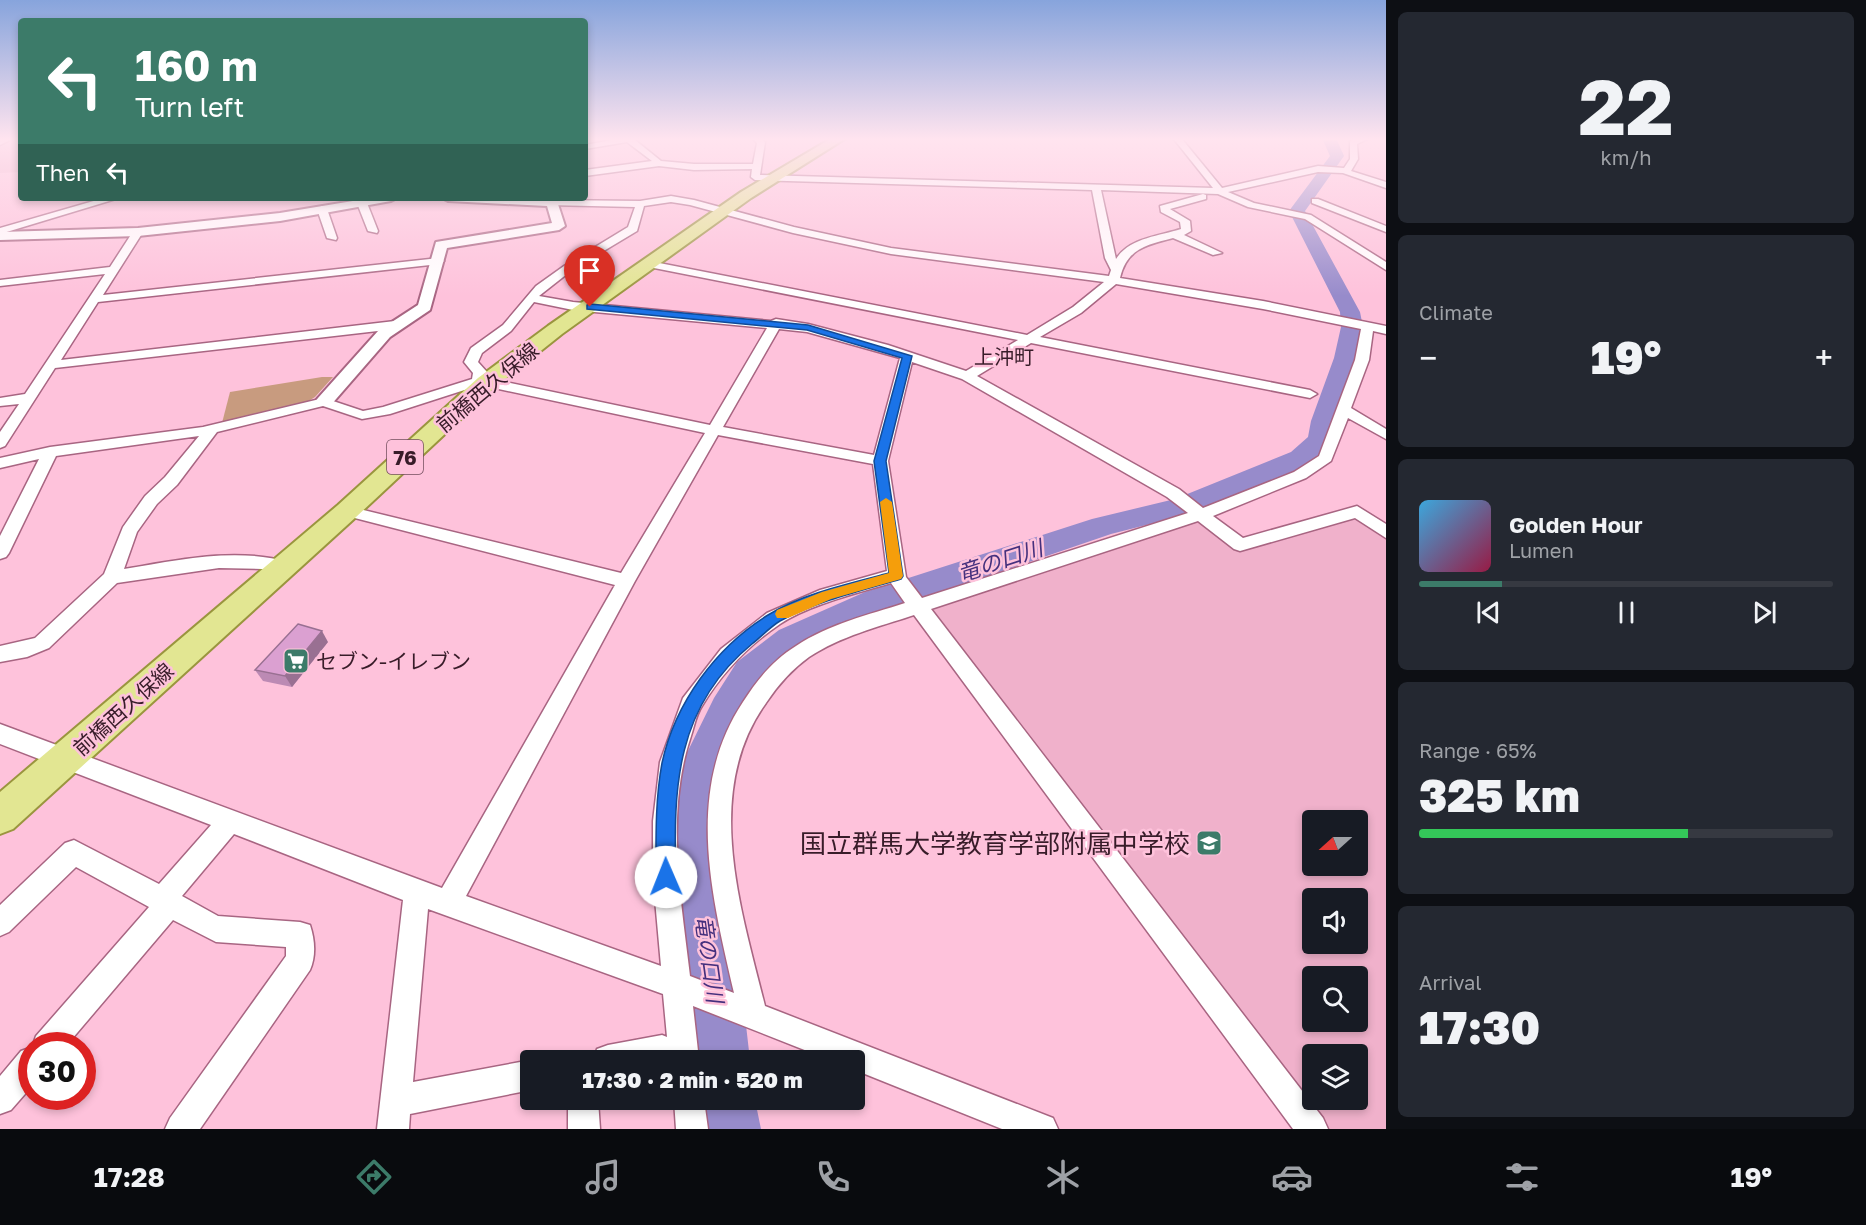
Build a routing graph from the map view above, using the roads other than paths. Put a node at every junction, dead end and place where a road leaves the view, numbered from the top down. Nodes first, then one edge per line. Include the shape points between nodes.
1 (745, 191) edge
2 (1097, 191) edge
3 (1188, 191) edge
4 (1227, 191) edge
5 (1221, 192) junction
6 (104, 201) edge
7 (374, 201) edge
8 (550, 201) edge
9 (1315, 201) dead end
10 (362, 203) junction
11 (640, 204) junction
12 (322, 209) junction
13 (723, 211) junction
14 (1386, 229) edge
15 (0, 231) edge
16 (373, 231) dead end
17 (138, 232) junction
18 (1175, 235) junction
19 (0, 236) edge
20 (332, 238) dead end
21 (1216, 253) dead end
22 (439, 261) junction
23 (649, 264) junction
24 (1386, 267) edge
25 (112, 270) junction
26 (1114, 274) junction
27 (0, 283) edge
28 (95, 298) junction
29 (531, 298) junction
30 (590, 307) junction
31 (776, 323) junction
32 (395, 325) junction
33 (1368, 326) junction
34 (1386, 330) edge
35 (1029, 339) junction
36 (907, 356) junction
37 (50, 365) junction
38 (967, 376) junction
39 (482, 382) junction
40 (1310, 394) dead end
41 (28, 398) junction
42 (0, 402) edge
43 (324, 402) junction
44 (1344, 410) junction
45 (212, 429) junction
46 (714, 430) junction
47 (1386, 435) edge
48 (0, 443) edge
49 (50, 452) junction
50 (880, 461) junction
51 (0, 463) edge
52 (347, 511) junction
53 (1199, 512) junction
54 (1386, 532) edge
55 (0, 554) edge
56 (283, 567) junction
57 (112, 577) junction
58 (897, 577) junction
59 (627, 581) junction
60 (918, 606) junction
61 (0, 654) edge
62 (0, 734) edge
63 (68, 758) junction
64 (0, 816) edge
65 (231, 820) junction
66 (417, 892) junction
67 (165, 902) junction
68 (449, 902) junction
69 (0, 923) edge
70 (681, 987) junction
71 (747, 1013) junction
72 (58, 1032) edge
73 (683, 1050) edge
74 (18, 1078) edge
75 (520, 1078) edge
76 (0, 1099) edge
77 (583, 1110) edge
78 (690, 1110) edge
79 (394, 1115) edge
80 (181, 1129) edge
81 (584, 1129) edge
82 (692, 1129) edge
83 (1042, 1129) edge
84 (1312, 1129) edge

1 - 13 main road, 前橋西久保線 / 76
2 - 26 street
3 - 5 street
4 - 5 street
5 - 18 street via 1163,208 1185,220 1186,231
5 - 24 street via 1245,204 1306,216
6 - 15 street
7 - 10 street
8 - 11 street
8 - 22 street via 559,226 441,245
9 - 14 street
10 - 12 street
10 - 16 street
11 - 13 street via 671,199
11 - 29 street via 633,230 557,276
12 - 17 street
12 - 20 street
13 - 23 main road, 前橋西久保線 / 76
13 - 26 street via 891,251
17 - 19 street
17 - 25 street
18 - 21 street
18 - 26 street via 1128,250
22 - 28 street
22 - 32 street via 425,307
23 - 30 main road, 前橋西久保線 / 76
23 - 35 street
25 - 27 street
25 - 28 street
26 - 33 street
26 - 35 street via 1077,310
28 - 37 street
29 - 30 street
29 - 39 street via 507,328 476,351 471,362 480,372
30 - 31 street
30 - 39 main road, 前橋西久保線 / 76
31 - 36 street via 819,330
31 - 46 street
32 - 37 street
32 - 43 street
33 - 34 street
33 - 44 street via 1362,360
35 - 38 street
35 - 40 street
36 - 38 street
36 - 50 street
37 - 41 street
38 - 53 street via 1173,493
39 - 43 street via 362,416
39 - 46 street
39 - 52 main road, 前橋西久保線 / 76
41 - 42 street
41 - 48 street
43 - 45 street
44 - 47 street
44 - 53 street via 1326,458 1300,475
45 - 49 street
45 - 57 street via 129,531
46 - 50 street
46 - 59 street
49 - 51 street
49 - 55 street
50 - 58 street
52 - 56 main road, 前橋西久保線 / 76
52 - 59 street
53 - 54 street via 1240,545 1357,512
53 - 60 street
56 - 57 street via 257,561 224,561
56 - 63 main road, 前橋西久保線 / 76
57 - 61 street via 42,643
58 - 60 street
58 - 70 street via 827,595 774,618 728,654 691,704 671,762 665,821 666,877
59 - 68 street
60 - 71 street via 838,632 789,661 751,704 728,756 719,821
60 - 84 street
62 - 63 street
63 - 64 main road, 前橋西久保線 / 76
63 - 65 street
65 - 66 street
65 - 67 street
66 - 68 street
66 - 79 street
67 - 69 street via 74,852
67 - 72 street
67 - 80 street via 216,929 300,935 300,960
68 - 70 street
70 - 71 street
70 - 73 street
71 - 83 street
74 - 76 street
75 - 79 street
77 - 81 street
78 - 82 street

